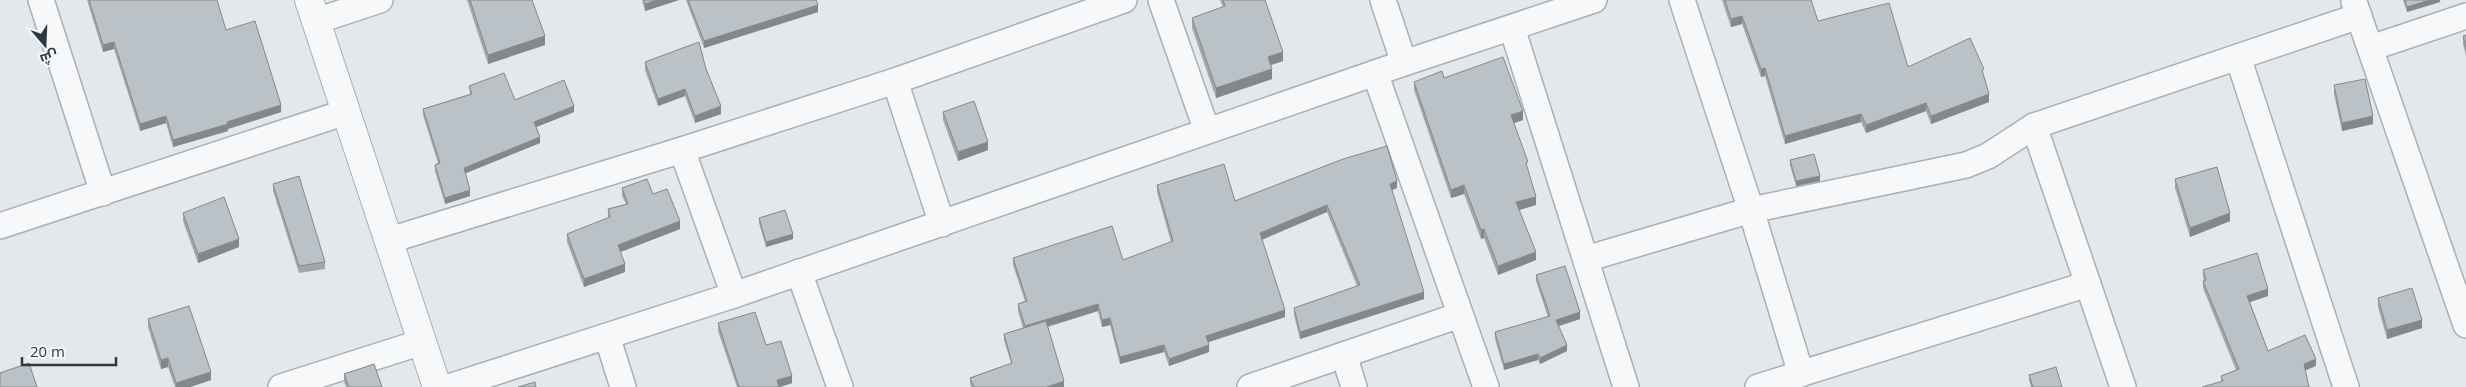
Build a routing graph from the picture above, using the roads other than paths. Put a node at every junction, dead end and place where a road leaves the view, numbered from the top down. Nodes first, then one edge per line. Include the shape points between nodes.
1 (40, 0) edge
2 (380, 0) edge
3 (1124, 0) edge
4 (1161, 0) edge
5 (1383, 0) edge
6 (1594, 0) edge
7 (1682, 0) edge
8 (2356, 8) edge
9 (312, 10) edge
10 (2466, 16) edge
11 (1512, 28) junction
12 (2371, 48) junction
13 (2238, 57) junction
14 (1404, 63) junction
15 (1376, 73) junction
16 (895, 81) junction
17 (346, 112) junction
18 (2034, 126) junction
19 (1207, 131) junction
20 (682, 150) junction
21 (103, 193) junction
22 (1751, 210) junction
23 (942, 224) junction
24 (0, 226) edge
25 (390, 240) junction
26 (1586, 259) junction
27 (2456, 268) edge
28 (799, 272) junction
29 (2088, 284) junction
30 (734, 295) junction
31 (1460, 315) junction
32 (2466, 326) edge
33 (607, 336) junction
34 (422, 342) junction
35 (1344, 355) junction
36 (1801, 374) junction
37 (281, 387) edge
38 (437, 387) edge
39 (449, 387) edge
40 (623, 387) edge
41 (840, 387) edge
42 (1250, 387) edge
43 (1354, 387) edge
44 (1486, 387) edge
45 (1626, 387) edge
46 (1758, 387) edge
47 (2123, 387) edge
48 (2346, 387) edge

1 - 21 street
2 - 9 street
3 - 16 street
4 - 19 street
5 - 14 street
6 - 11 street
7 - 22 street
8 - 12 street
8 - 13 street
9 - 17 street
10 - 12 street
11 - 14 street
11 - 26 street
12 - 27 street
13 - 18 street
13 - 48 street
14 - 15 street
15 - 19 street
15 - 31 street
16 - 20 street
16 - 23 street
17 - 21 street
17 - 25 street
18 - 22 street via 1988,156 1966,165
18 - 29 street
19 - 23 street
20 - 25 street
20 - 30 street
21 - 24 street
22 - 26 street
22 - 36 street
23 - 28 street
25 - 34 street
26 - 45 street
27 - 32 street
28 - 30 street
28 - 41 street
29 - 36 street
29 - 47 street
30 - 33 street
31 - 35 street
31 - 44 street
33 - 39 street
33 - 40 street
34 - 37 street
34 - 38 street
35 - 42 street
35 - 43 street
36 - 46 street

